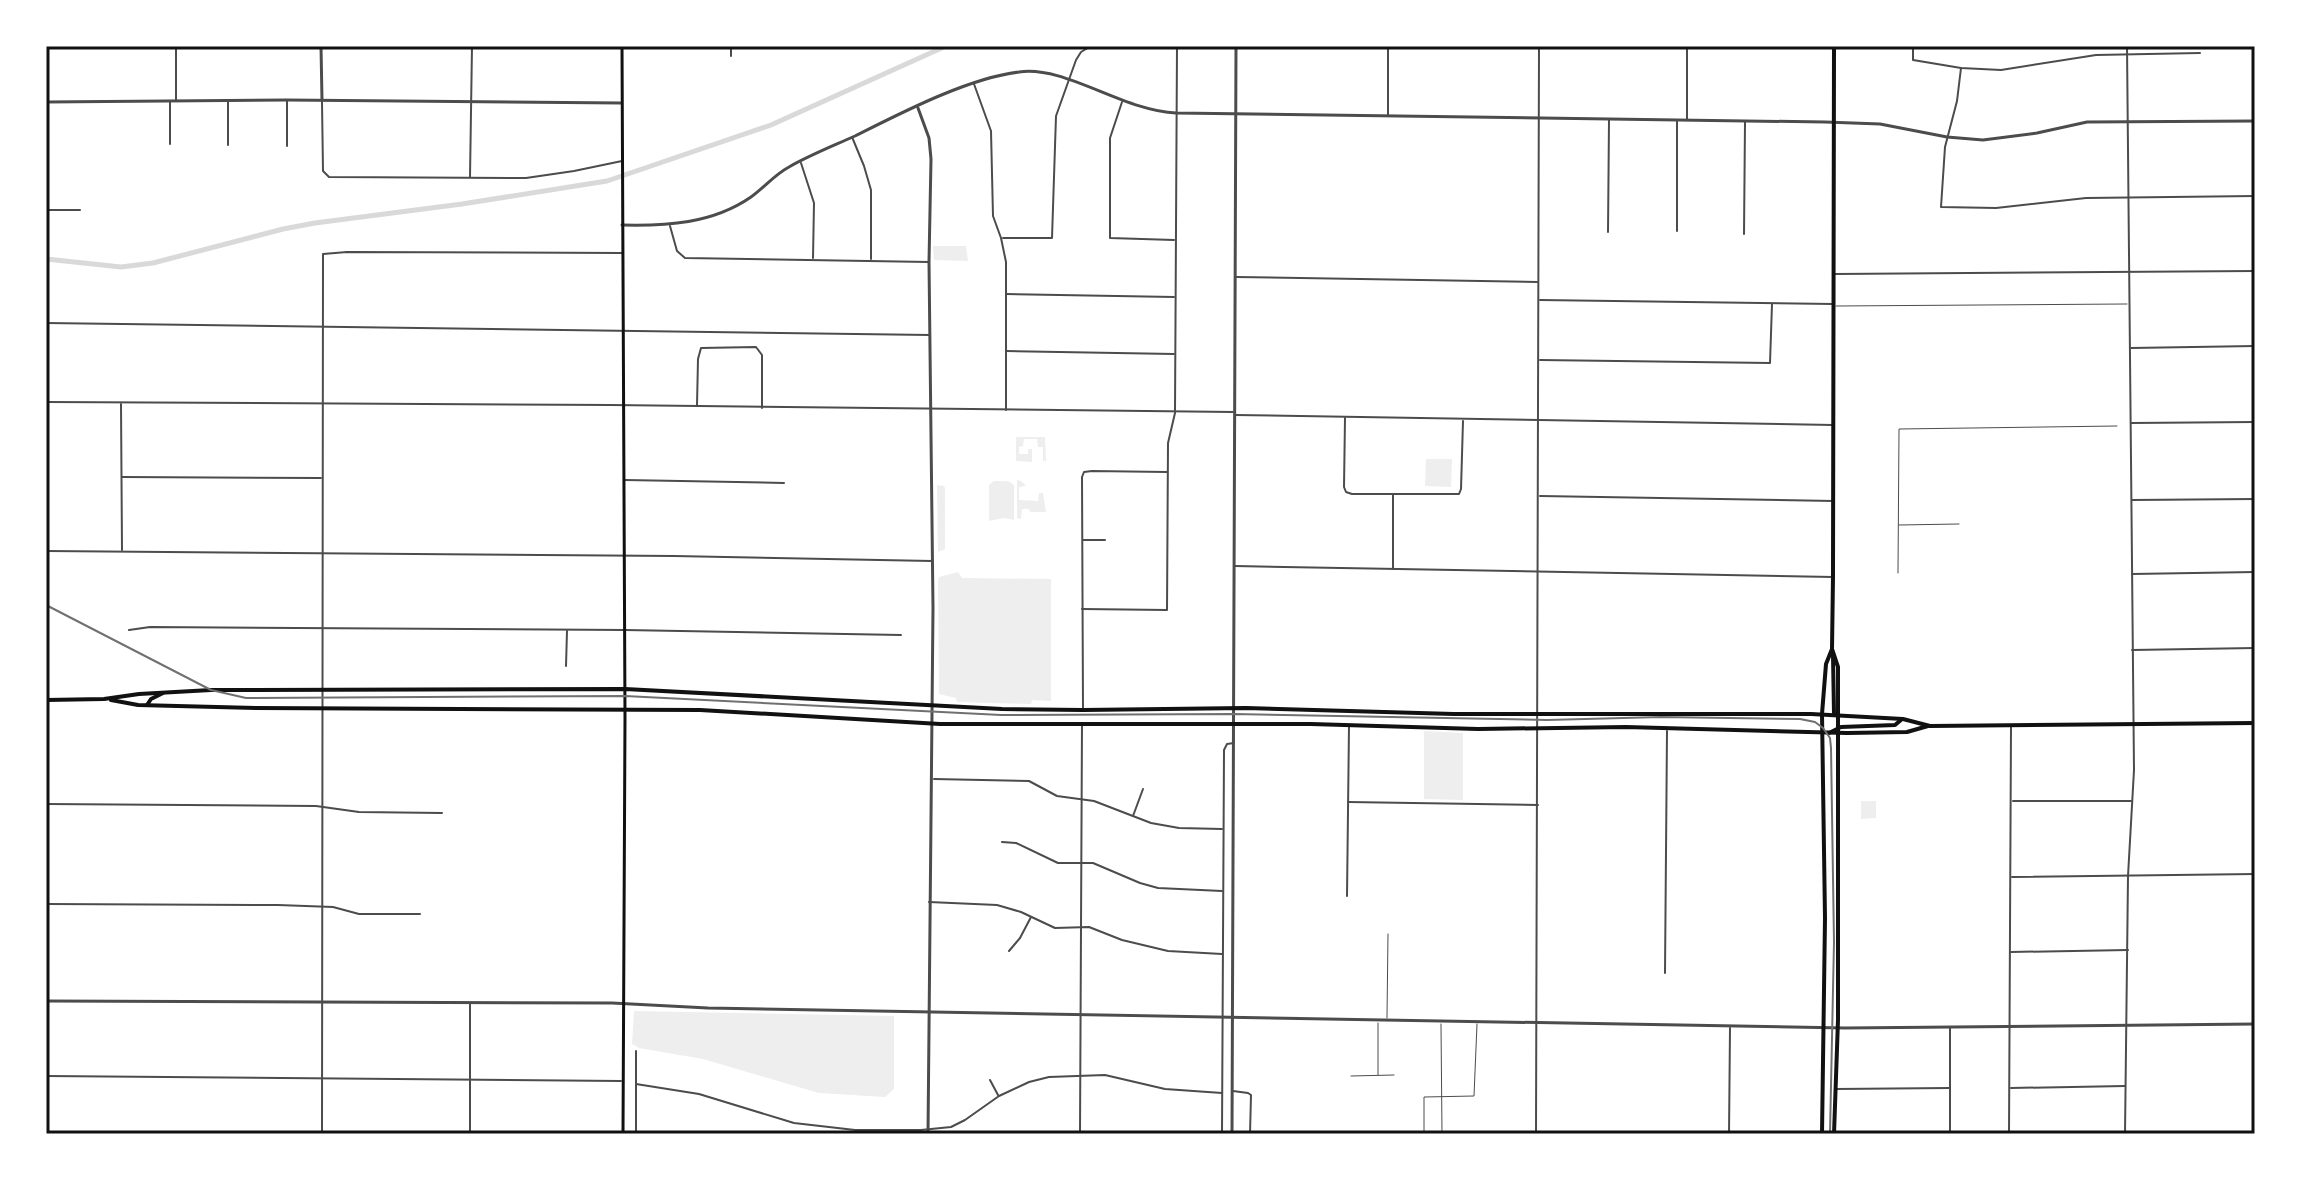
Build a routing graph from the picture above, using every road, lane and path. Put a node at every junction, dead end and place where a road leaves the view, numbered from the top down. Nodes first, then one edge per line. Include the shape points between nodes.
1 (176, 46) edge
2 (321, 46) edge
3 (472, 46) edge
4 (622, 46) edge
5 (731, 46) edge
6 (1091, 46) edge
7 (1177, 46) edge
8 (1236, 46) edge
9 (1388, 46) edge
10 (1539, 46) edge
11 (1680, 46) edge
12 (1687, 46) edge
13 (1913, 46) edge
14 (2127, 46) edge
15 (1834, 47) edge
16 (2200, 53) dead end
17 (2127, 54) junction
18 (731, 56) dead end
19 (1961, 68) junction
20 (1069, 81) junction
21 (974, 84) junction
22 (287, 100) junction
23 (322, 100) junction
24 (173, 101) junction
25 (228, 101) junction
26 (1122, 101) junction
27 (46, 102) edge
28 (471, 103) junction
29 (621, 103) junction
30 (917, 107) junction
31 (1176, 113) junction
32 (1236, 114) junction
33 (1388, 115) junction
34 (1539, 117) junction
35 (1609, 119) junction
36 (1677, 120) junction
37 (1687, 120) junction
38 (2127, 120) junction
39 (1745, 121) junction
40 (2255, 121) edge
41 (1834, 123) junction
42 (852, 137) junction
43 (1947, 137) junction
44 (170, 144) dead end
45 (228, 145) dead end
46 (287, 146) dead end
47 (622, 161) junction
48 (800, 161) junction
49 (470, 178) junction
50 (2255, 196) edge
51 (2128, 197) junction
52 (46, 210) edge
53 (80, 210) dead end
54 (622, 225) junction
55 (670, 225) junction
56 (1677, 231) dead end
57 (1608, 232) dead end
58 (1744, 234) dead end
59 (1001, 238) junction
60 (1175, 240) junction
61 (622, 253) junction
62 (813, 260) junction
63 (871, 261) junction
64 (929, 262) junction
65 (2255, 271) edge
66 (2130, 272) junction
67 (1833, 274) junction
68 (1235, 277) junction
69 (1539, 282) junction
70 (1006, 294) junction
71 (1175, 297) junction
72 (1539, 300) junction
73 (1772, 304) junction
74 (2130, 304) junction
75 (1833, 305) junction
76 (46, 323) edge
77 (323, 326) junction
78 (623, 329) junction
79 (931, 335) junction
80 (2255, 346) edge
81 (2130, 348) junction
82 (1006, 351) junction
83 (1176, 354) junction
84 (1539, 360) junction
85 (46, 402) edge
86 (121, 402) junction
87 (324, 403) junction
88 (623, 405) junction
89 (697, 406) junction
90 (762, 408) junction
91 (930, 409) junction
92 (1006, 410) junction
93 (1175, 413) junction
94 (1234, 414) junction
95 (1345, 416) junction
96 (1463, 419) junction
97 (1539, 420) junction
98 (2255, 422) edge
99 (2130, 423) junction
100 (1833, 425) junction
101 (2117, 426) dead end
102 (1167, 472) junction
103 (122, 477) junction
104 (322, 478) junction
105 (624, 480) junction
106 (784, 483) dead end
107 (1393, 494) junction
108 (1539, 496) junction
109 (2255, 499) edge
110 (2131, 500) junction
111 (1834, 501) junction
112 (1959, 524) dead end
113 (1899, 525) junction
114 (1082, 540) junction
115 (1105, 540) dead end
116 (46, 551) edge
117 (122, 551) junction
118 (322, 554) junction
119 (625, 556) junction
120 (933, 561) junction
121 (1234, 566) junction
122 (1393, 569) junction
123 (1539, 572) junction
124 (2255, 572) edge
125 (1898, 573) dead end
126 (2131, 574) junction
127 (1833, 577) junction
128 (1082, 609) junction
129 (323, 628) junction
130 (129, 630) dead end
131 (567, 630) junction
132 (625, 630) junction
133 (901, 635) dead end
134 (2255, 648) edge
135 (1832, 649) junction
136 (2131, 650) junction
137 (566, 666) dead end
138 (625, 689) junction
139 (323, 691) junction
140 (165, 692) junction
141 (104, 699) junction
142 (46, 700) edge
143 (147, 705) junction
144 (932, 707) junction
145 (1234, 708) junction
146 (323, 709) junction
147 (625, 709) junction
148 (1083, 710) junction
149 (1539, 713) junction
150 (1822, 714) junction
151 (1836, 715) junction
152 (1903, 719) junction
153 (1082, 723) junction
154 (2255, 723) edge
155 (931, 724) junction
156 (2132, 724) junction
157 (1234, 725) junction
158 (1349, 725) junction
159 (1930, 726) junction
160 (2011, 726) junction
161 (1667, 728) junction
162 (1538, 730) junction
163 (1838, 730) junction
164 (1823, 732) junction
165 (1830, 732) junction
166 (1823, 742) junction
167 (1234, 743) junction
168 (930, 779) junction
169 (1143, 789) dead end
170 (1224, 797) junction
171 (1234, 797) junction
172 (1082, 799) junction
173 (2012, 801) junction
174 (2131, 801) junction
175 (1348, 802) junction
176 (46, 804) edge
177 (1538, 805) junction
178 (324, 807) junction
179 (442, 813) dead end
180 (1132, 817) junction
181 (1223, 829) junction
182 (1002, 842) dead end
183 (1081, 863) junction
184 (2255, 874) edge
185 (2128, 876) junction
186 (2010, 877) junction
187 (1223, 891) junction
188 (1347, 896) dead end
189 (929, 902) junction
190 (46, 904) edge
191 (323, 906) junction
192 (420, 914) dead end
193 (1031, 916) junction
194 (1081, 927) junction
195 (1388, 934) dead end
196 (2128, 950) junction
197 (1009, 951) dead end
198 (2010, 952) junction
199 (1223, 954) junction
200 (1665, 973) dead end
201 (46, 1001) edge
202 (323, 1001) junction
203 (470, 1002) junction
204 (624, 1005) junction
205 (928, 1012) junction
206 (1080, 1015) junction
207 (1223, 1018) junction
208 (1232, 1018) junction
209 (1378, 1021) junction
210 (1387, 1021) junction
211 (1441, 1021) junction
212 (1477, 1022) junction
213 (1536, 1023) junction
214 (2255, 1024) edge
215 (2010, 1026) junction
216 (1730, 1027) junction
217 (1950, 1027) junction
218 (2126, 1027) junction
219 (1822, 1028) junction
220 (1837, 1028) junction
221 (636, 1051) dead end
222 (1079, 1075) junction
223 (1378, 1075) junction
224 (1394, 1075) dead end
225 (46, 1076) edge
226 (1351, 1076) dead end
227 (323, 1078) junction
228 (470, 1080) junction
229 (990, 1080) dead end
230 (624, 1081) junction
231 (636, 1084) junction
232 (2126, 1086) junction
233 (1950, 1088) junction
234 (2010, 1088) junction
235 (1836, 1089) junction
236 (1232, 1091) junction
237 (1222, 1093) junction
238 (999, 1096) junction
239 (1441, 1096) junction
240 (928, 1132) edge
241 (322, 1134) edge
242 (470, 1134) edge
243 (623, 1134) edge
244 (636, 1134) edge
245 (1080, 1134) edge
246 (1222, 1134) edge
247 (1232, 1134) edge
248 (1250, 1134) edge
249 (1424, 1134) edge
250 (1442, 1134) edge
251 (1536, 1134) edge
252 (1729, 1134) edge
253 (1822, 1134) edge
254 (1834, 1134) edge
255 (1950, 1134) edge
256 (2009, 1134) edge
257 (2125, 1134) edge

1 - 24 street
2 - 23 street
3 - 28 street
4 - 29 main road
5 - 18 street
6 - 20 street via 1081,52
7 - 31 street
8 - 32 street
9 - 33 street
10 - 34 street
11 - 12 street
12 - 15 street
12 - 37 street
13 - 19 street via 1913,60
14 - 17 street
15 - 41 main road
16 - 17 street
17 - 19 street via 2012,69
17 - 38 street
19 - 43 street
20 - 21 street via 1027,71
20 - 26 street
20 - 59 street via 1056,116 1052,238
21 - 30 street
21 - 59 street via 991,131 993,216
22 - 23 street
22 - 25 street
22 - 46 street
23 - 28 street
23 - 49 street via 324,175
24 - 25 street
24 - 27 street
24 - 44 street
25 - 45 street
26 - 31 street
26 - 60 street via 1110,138 1110,238
28 - 29 street
28 - 49 street
29 - 47 main road
30 - 42 street
30 - 64 street via 930,149
31 - 32 street
31 - 60 street
32 - 33 street
32 - 68 street
33 - 34 street
34 - 35 street
34 - 69 street
35 - 36 street
35 - 57 street
36 - 37 street
36 - 56 street
37 - 39 street
38 - 40 street
38 - 43 street via 2001,139
38 - 51 street
39 - 41 street
39 - 58 street
41 - 43 street via 1880,124
41 - 67 main road
42 - 48 street
42 - 63 street via 871,190
43 - 51 street via 1941,207
47 - 49 street via 546,176
47 - 54 main road
48 - 55 street via 733,207
48 - 62 street via 814,203
50 - 51 street
51 - 66 street
52 - 53 street
54 - 55 street
54 - 61 main road
55 - 62 street via 677,251 685,258
59 - 70 street
60 - 71 street
61 - 77 street via 323,254
61 - 78 main road
62 - 63 street
63 - 64 street
64 - 79 street
65 - 66 street
66 - 67 street
66 - 74 street
67 - 75 main road
68 - 69 street
68 - 94 street
69 - 72 street
70 - 71 street
70 - 82 street
71 - 83 street
72 - 73 street
72 - 84 street
73 - 75 street
73 - 84 street via 1770,363
74 - 75 lane
74 - 81 street
75 - 100 main road
76 - 77 street
77 - 78 street
77 - 87 street
78 - 79 street
78 - 88 main road
79 - 91 street
80 - 81 street
81 - 99 street
82 - 83 street
82 - 92 street
83 - 93 street
84 - 97 street
85 - 86 street
86 - 87 street
86 - 103 street
87 - 88 street
87 - 104 street
88 - 89 street
88 - 105 main road
89 - 90 street
89 - 90 street via 701,348 756,347 762,355
90 - 91 street
91 - 92 street
91 - 120 street
92 - 93 street
93 - 94 street
93 - 102 street
94 - 95 street
94 - 121 street
95 - 96 street
95 - 107 street via 1346,492
96 - 97 street
96 - 107 street via 1459,494
97 - 100 street
97 - 108 street
98 - 99 street
99 - 110 street
100 - 111 main road
101 - 113 lane via 1899,429
102 - 114 street via 1084,472
102 - 128 street via 1167,610
103 - 104 street
103 - 117 street
104 - 118 street
105 - 106 street
105 - 119 main road
107 - 122 street
108 - 111 street
108 - 123 street
109 - 110 street
110 - 126 street
111 - 127 main road
112 - 113 lane
113 - 125 lane
114 - 115 street
114 - 128 street
116 - 117 street
117 - 118 street
118 - 119 street
118 - 129 street
119 - 120 street
119 - 132 main road
120 - 144 street
121 - 122 street
121 - 145 street
122 - 123 street
123 - 127 street
123 - 149 street
124 - 126 street
126 - 136 street
127 - 135 main road
128 - 148 street
129 - 130 street
129 - 131 street
129 - 139 street
131 - 132 street
131 - 137 street
132 - 133 street
132 - 138 main road
134 - 136 street
135 - 150 main road
135 - 151 main road via 1838,667
136 - 156 street
138 - 139 main road
138 - 144 main road
138 - 147 main road
139 - 140 main road
139 - 146 street
140 - 141 main road
140 - 143 main road
141 - 142 main road
141 - 143 main road
143 - 146 main road
144 - 148 main road
144 - 155 street
145 - 148 main road
145 - 149 main road
145 - 157 street
146 - 147 main road
146 - 178 street
147 - 155 main road
147 - 204 main road
149 - 150 main road
149 - 162 street
150 - 151 main road
150 - 164 main road
151 - 152 main road
151 - 163 main road
152 - 159 main road
152 - 163 main road via 1895,725
153 - 155 main road
153 - 157 main road
153 - 172 street
154 - 156 main road
155 - 168 street
156 - 160 main road
156 - 174 street
157 - 158 main road
157 - 167 street
158 - 162 main road
158 - 175 street
159 - 160 main road
159 - 163 main road via 1907,732
160 - 173 street
161 - 162 main road
161 - 164 main road
161 - 200 street
162 - 177 street
163 - 165 main road
163 - 220 main road
164 - 165 main road
164 - 166 main road
165 - 166 main road
166 - 219 main road
167 - 170 street via 1224,750
167 - 171 street
168 - 172 street via 1023,781 1064,798
168 - 189 street
169 - 180 street
170 - 171 street
170 - 181 street
171 - 208 street
172 - 180 street
172 - 183 street
173 - 174 street
173 - 186 street
174 - 185 street
175 - 177 street
175 - 188 street
176 - 178 street
177 - 213 street
178 - 179 street
178 - 191 street
180 - 181 street via 1168,826
181 - 187 street
182 - 183 street via 1058,863
183 - 187 street via 1158,888
183 - 194 street
184 - 185 street
185 - 186 street
185 - 196 street
186 - 198 street
187 - 199 street
189 - 193 street via 986,903
189 - 205 street
190 - 191 street
191 - 192 street via 359,914
191 - 202 street
193 - 194 street via 1055,928
193 - 197 street
194 - 199 street via 1155,949
194 - 206 street
195 - 210 lane
196 - 198 street
196 - 218 street
198 - 215 street
199 - 207 street
201 - 202 street
202 - 203 street
202 - 227 street
203 - 204 street
203 - 228 street
204 - 205 street
204 - 230 main road
205 - 206 street
205 - 240 street
206 - 207 street
206 - 222 street
207 - 208 street
207 - 237 street
208 - 209 street
208 - 236 street
209 - 210 street
209 - 223 lane
210 - 211 street
211 - 212 street
211 - 239 lane
212 - 213 street
212 - 239 lane via 1474,1096
213 - 216 street
213 - 251 street
214 - 218 street
215 - 217 street
215 - 218 street
215 - 234 street
216 - 219 street
216 - 252 street
217 - 220 street
217 - 233 street
218 - 232 street
219 - 220 street
219 - 253 main road
220 - 235 main road
221 - 231 street
222 - 237 street
222 - 238 street via 1029,1082
222 - 245 street
223 - 224 lane
223 - 226 lane
225 - 227 street
227 - 228 street
227 - 241 street
228 - 230 street
228 - 242 street
229 - 238 street
230 - 243 main road
231 - 240 street via 699,1094 823,1128
231 - 244 street
232 - 234 street
232 - 257 street
233 - 235 street
233 - 255 street
234 - 256 street
235 - 254 main road
236 - 247 street
236 - 248 street via 1251,1095
237 - 246 street
238 - 240 street via 960,1124
239 - 249 lane via 1424,1097
239 - 250 lane

